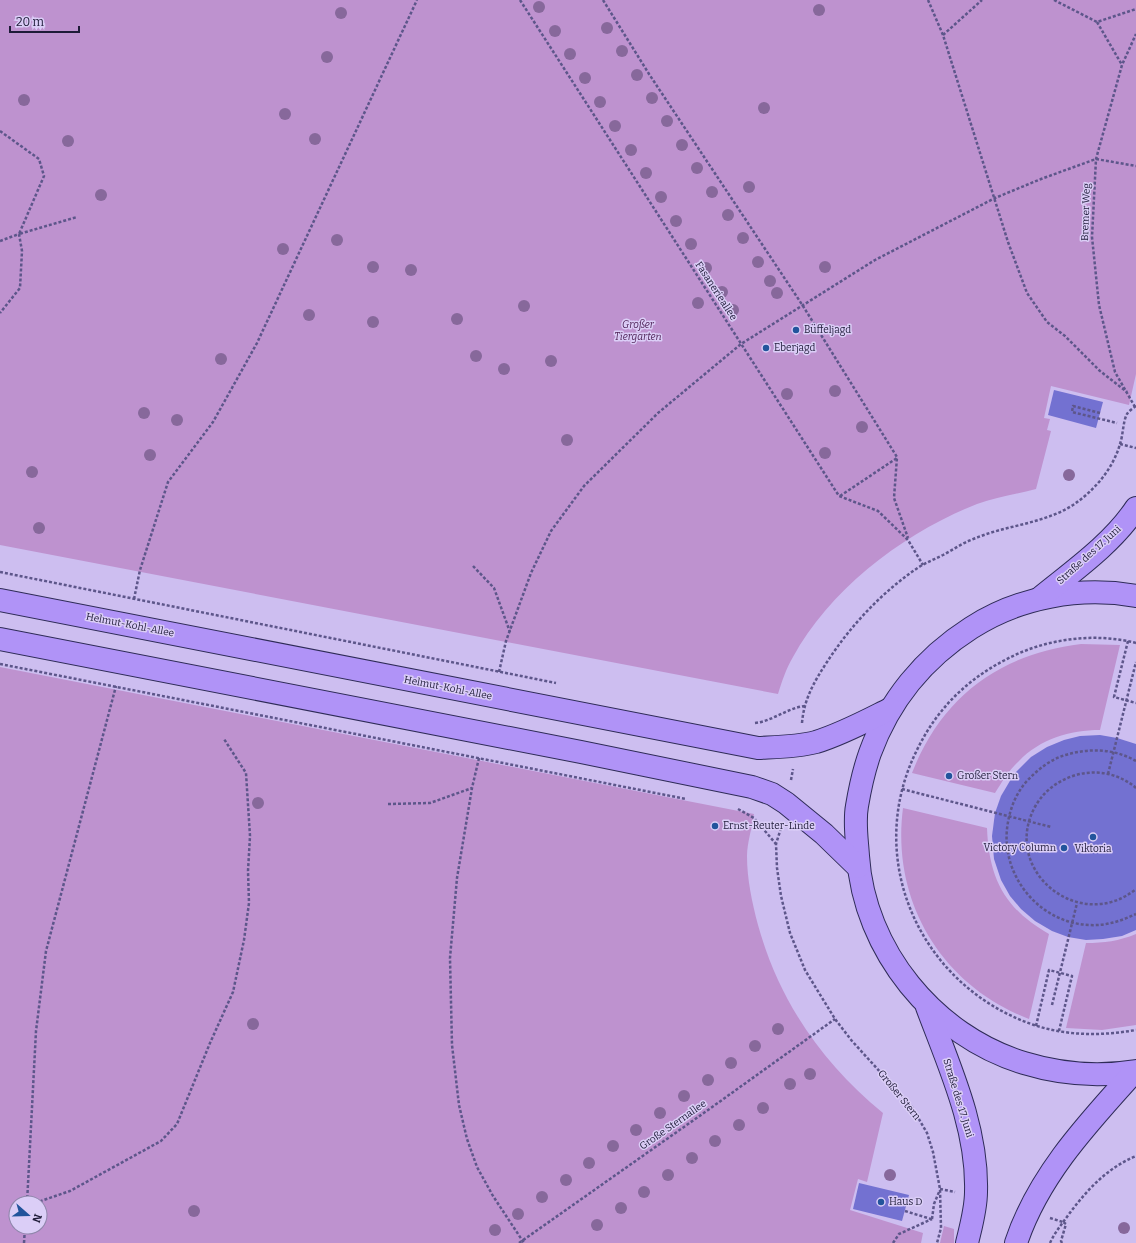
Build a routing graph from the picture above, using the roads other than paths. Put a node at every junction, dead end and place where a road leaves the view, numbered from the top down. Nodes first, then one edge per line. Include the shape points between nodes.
1 (1136, 508) edge
2 (1136, 596) edge
3 (1039, 599) junction
4 (0, 600) edge
5 (0, 639) edge
6 (890, 709) junction
7 (858, 867) junction
8 (926, 1004) junction
9 (1135, 1072) edge
10 (967, 1243) edge
11 (1016, 1243) edge

1 - 3 main road, Straße des 17. Juni via 1127,521 1086,561
2 - 3 main road via 1079,592
3 - 6 main road via 980,622 954,639 908,683
4 - 6 main road, Helmut-Kohl-Allee via 758,748 816,742 845,732
5 - 7 main road via 752,787 772,794 786,803 824,834
6 - 7 main road via 865,770 856,808
7 - 8 main road via 867,905 881,941 901,974
8 - 9 main road via 971,1039 996,1053 1023,1063 1079,1074
8 - 10 main road, Straße des 17. Juni via 953,1076 974,1152 976,1191 974,1215
9 - 11 main road via 1080,1134 1052,1172 1028,1212

